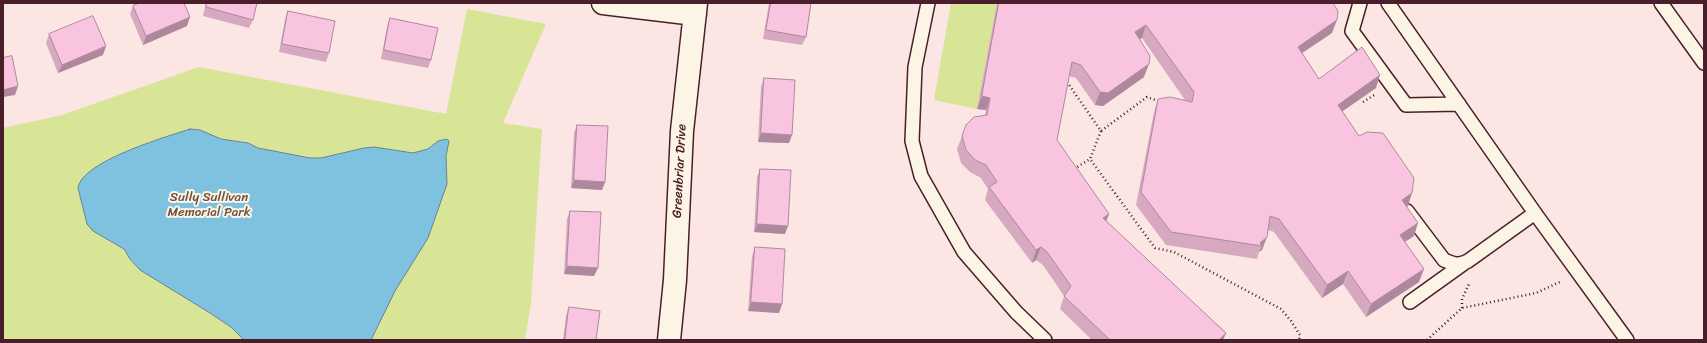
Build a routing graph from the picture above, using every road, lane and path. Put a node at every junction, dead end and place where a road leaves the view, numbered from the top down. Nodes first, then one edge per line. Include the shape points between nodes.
1 (603, 3) edge
2 (928, 3) edge
3 (1360, 3) edge
4 (1388, 3) edge
5 (1661, 3) edge
6 (696, 9) edge
7 (1704, 63) edge
8 (1066, 81) edge
9 (1168, 104) edge
10 (1459, 104) junction
11 (1101, 130) junction
12 (1090, 159) junction
13 (1073, 169) edge
14 (1404, 208) edge
15 (1535, 212) junction
16 (1463, 264) junction
17 (1578, 272) junction
18 (1410, 302) dead end
19 (669, 340) edge
20 (1045, 340) edge
21 (1299, 340) edge
22 (1427, 340) edge
23 (1627, 340) edge

1 - 6 street
2 - 20 lane via 915,68 912,141 920,176 964,252 1016,312
3 - 10 lane via 1352,31 1406,105
4 - 10 lane
5 - 7 lane
6 - 19 street, Greenbriar Drive via 682,130 675,280
8 - 11 path
9 - 11 path via 1147,97
10 - 15 lane
11 - 12 path
12 - 13 path
12 - 21 path via 1155,248 1174,252 1281,309 1300,335
14 - 16 lane via 1444,260 1453,264
15 - 16 lane
15 - 17 lane
16 - 18 lane
17 - 22 path via 1536,293 1462,308
17 - 23 lane

